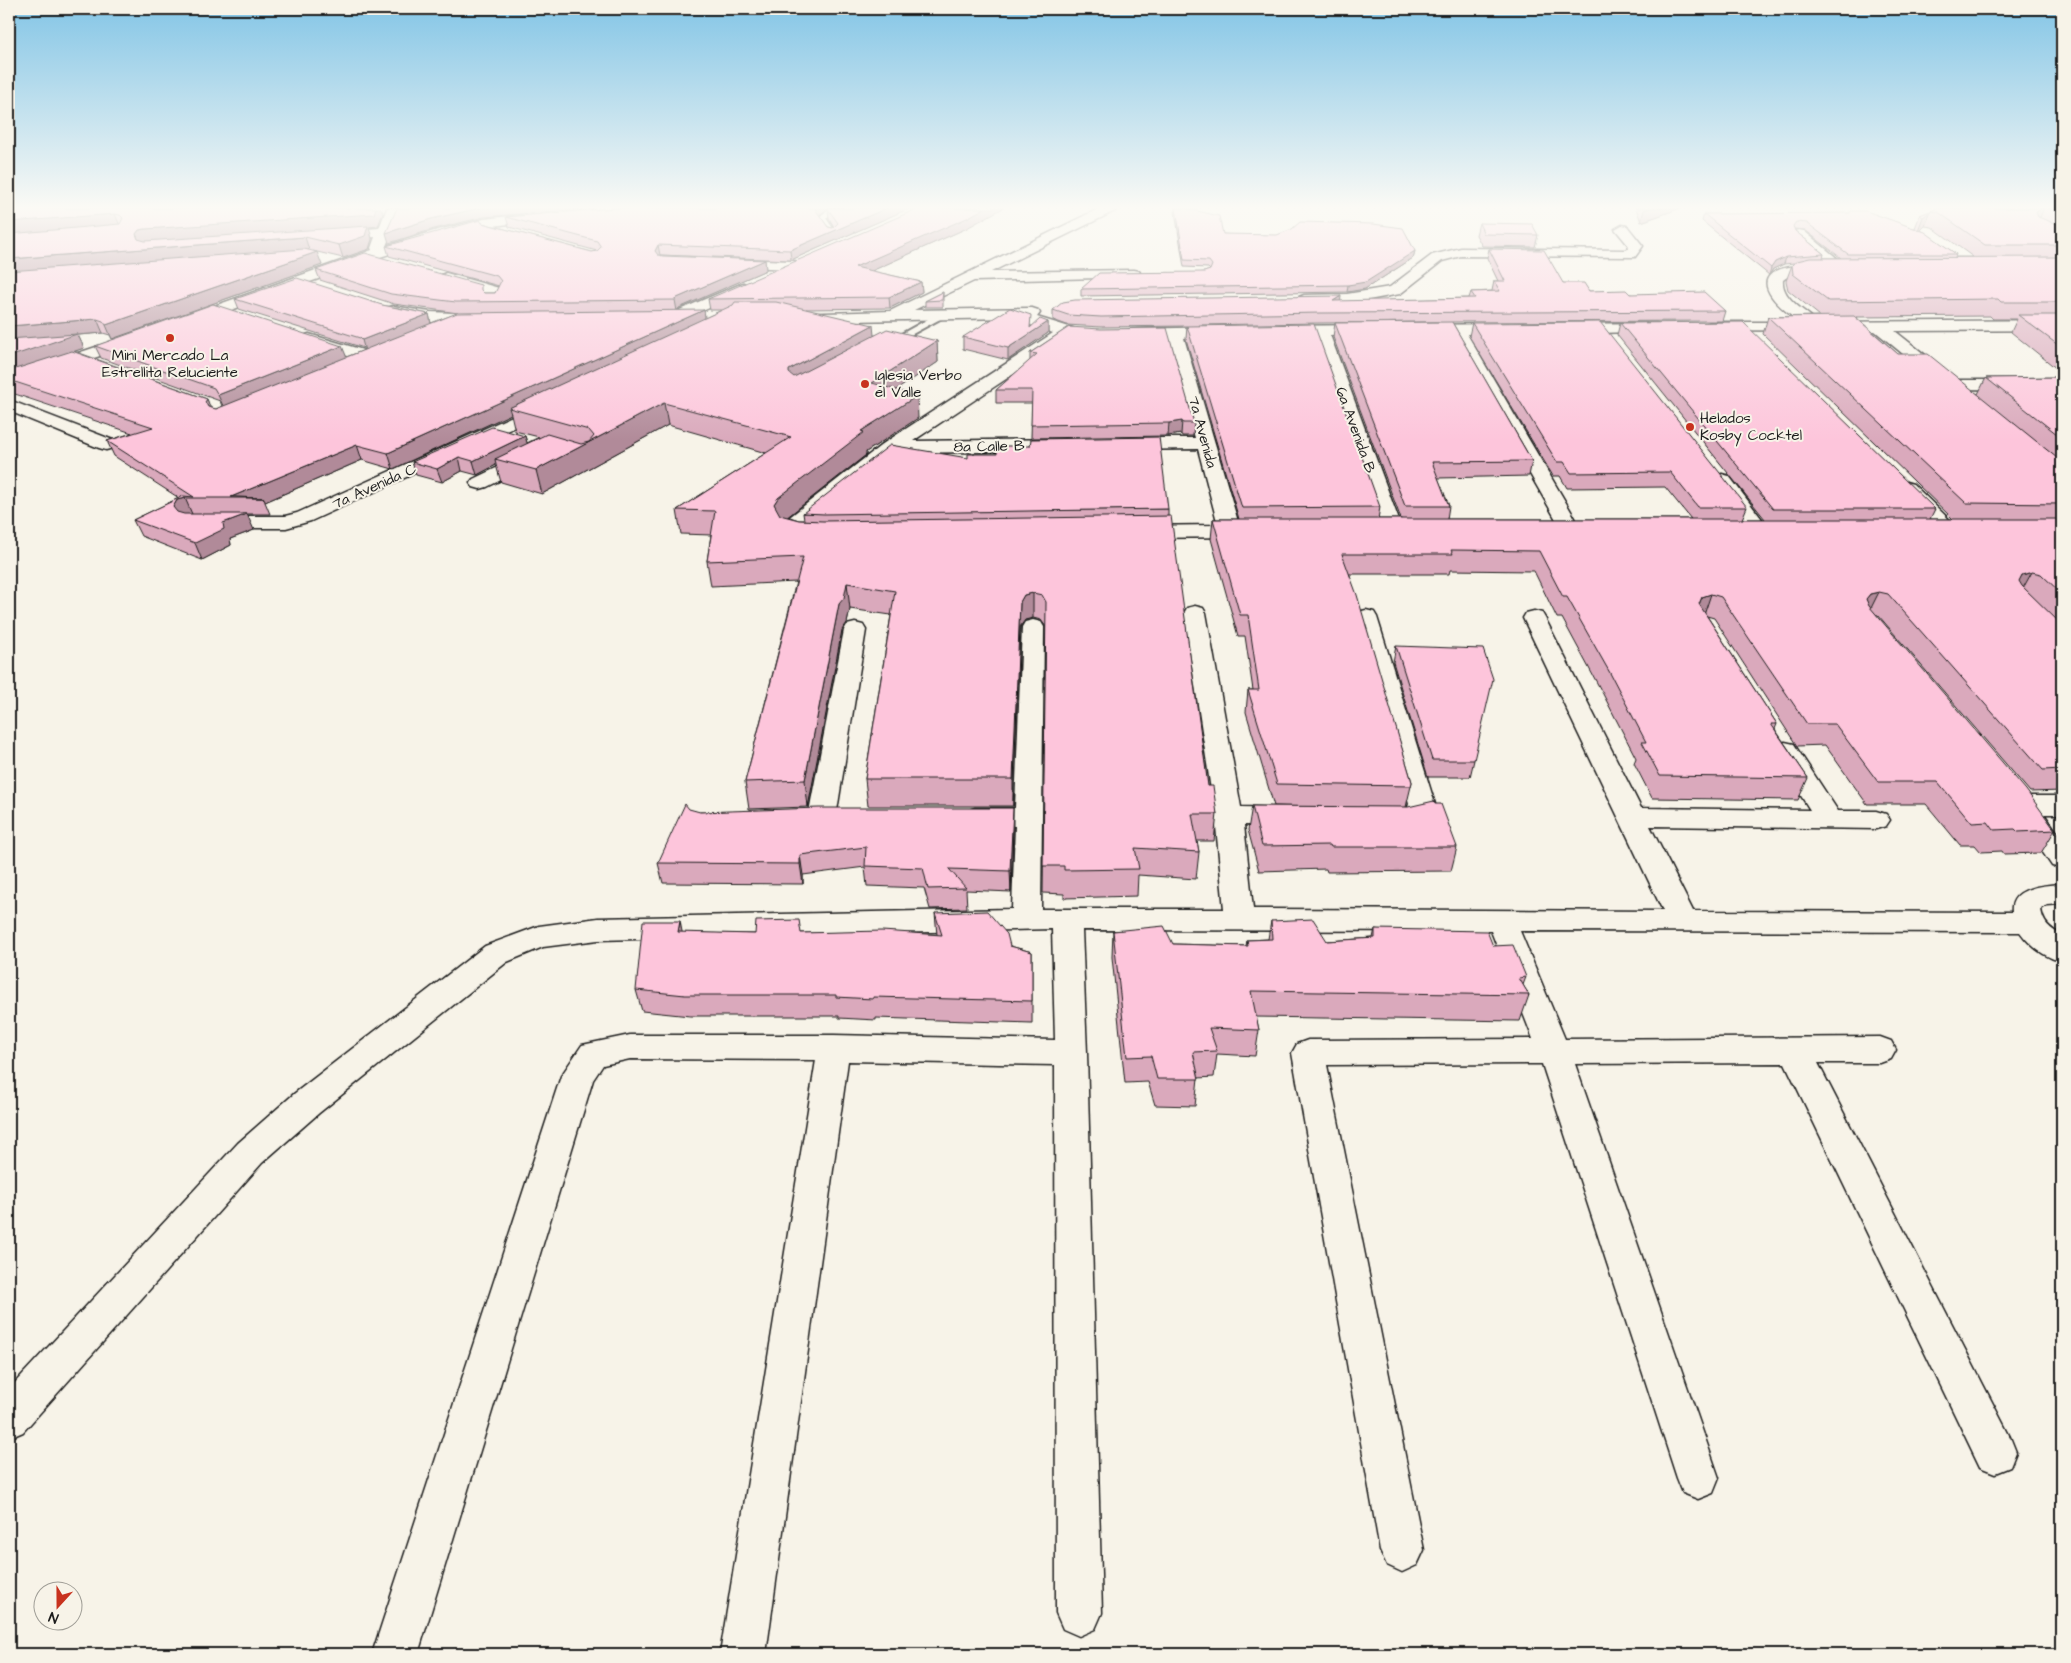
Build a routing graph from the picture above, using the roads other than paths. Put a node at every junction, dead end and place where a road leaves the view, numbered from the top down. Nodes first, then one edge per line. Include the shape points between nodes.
1 (289, 286) edge
2 (315, 286) edge
3 (474, 286) edge
4 (747, 286) edge
5 (952, 286) edge
6 (1401, 286) edge
7 (1775, 286) edge
8 (328, 290) edge
9 (492, 299) edge
10 (1294, 300) edge
11 (382, 307) edge
12 (220, 310) junction
13 (1015, 314) junction
14 (242, 316) edge
15 (890, 316) junction
16 (939, 316) junction
17 (676, 317) junction
18 (785, 317) edge
19 (1058, 317) junction
20 (656, 318) edge
21 (711, 318) edge
22 (499, 319) edge
23 (459, 320) junction
24 (177, 324) edge
25 (2062, 324) edge
26 (1813, 326) junction
27 (1878, 326) junction
28 (1696, 327) edge
29 (1744, 327) junction
30 (1601, 328) junction
31 (1668, 328) edge
32 (1524, 329) edge
33 (1553, 329) edge
34 (1090, 330) edge
35 (1320, 330) junction
36 (1388, 330) edge
37 (1407, 330) edge
38 (1456, 330) junction
39 (1262, 331) edge
40 (1243, 332) edge
41 (151, 333) edge
42 (425, 333) edge
43 (1176, 333) junction
44 (294, 334) edge
45 (1120, 334) edge
46 (1614, 344) edge
47 (1764, 347) edge
48 (881, 348) edge
49 (80, 350) junction
50 (359, 358) edge
51 (101, 366) edge
52 (9, 382) edge
53 (1951, 385) junction
54 (2062, 385) edge
55 (562, 399) edge
56 (1974, 404) edge
57 (9, 405) edge
58 (492, 431) junction
59 (1207, 443) junction
60 (106, 444) dead end
61 (1088, 444) edge
62 (1108, 444) edge
63 (891, 447) junction
64 (1712, 468) edge
65 (1896, 477) edge
66 (480, 483) dead end
67 (201, 522) edge
68 (1393, 530) edge
69 (1572, 530) edge
70 (1732, 530) edge
71 (1230, 531) junction
72 (1268, 531) edge
73 (1921, 532) edge
74 (1121, 533) edge
75 (826, 537) edge
76 (1195, 613) dead end
77 (1366, 617) edge
78 (1534, 618) dead end
79 (1033, 627) dead end
80 (855, 630) dead end
81 (1773, 730) edge
82 (2062, 805) edge
83 (1230, 816) junction
84 (822, 817) junction
85 (1631, 817) junction
86 (793, 818) edge
87 (852, 818) edge
88 (950, 818) edge
89 (1028, 818) junction
90 (1307, 818) edge
91 (1374, 819) edge
92 (1830, 820) junction
93 (1876, 820) dead end
94 (2062, 859) edge
95 (2062, 894) edge
96 (1026, 919) junction
97 (1067, 919) junction
98 (1240, 920) junction
99 (1501, 920) junction
100 (1683, 921) junction
101 (2028, 922) junction
102 (2062, 951) edge
103 (834, 1048) junction
104 (1795, 1050) junction
105 (1880, 1050) dead end
106 (1555, 1052) junction
107 (1071, 1053) junction
108 (9, 1418) edge
109 (1995, 1452) dead end
110 (1698, 1478) dead end
111 (1402, 1550) dead end
112 (1080, 1613) dead end
113 (395, 1654) edge
114 (743, 1654) edge

1 - 12 street
2 - 8 street
3 - 9 street via 494,291
4 - 17 street
5 - 15 street
6 - 10 street via 1395,290 1347,299
7 - 26 street via 1779,296
11 - 23 street
12 - 14 street
12 - 24 street
13 - 16 street
13 - 19 street
13 - 19 street
15 - 16 street
15 - 18 street
16 - 48 lane
17 - 20 street
17 - 21 street
19 - 34 street
19 - 63 street
22 - 23 street
23 - 42 street
25 - 27 street
26 - 27 street
26 - 29 street
27 - 53 street
28 - 29 street
29 - 47 street
30 - 31 street
30 - 33 street
30 - 46 street
32 - 38 street
35 - 36 street
35 - 39 street
35 - 68 street, 6a Avenida B
37 - 38 street
38 - 69 street
40 - 43 street
41 - 49 street via 125,342 100,340
43 - 45 street
43 - 59 street, 7a Avenida
44 - 50 street
49 - 51 street
49 - 52 street
53 - 54 street
53 - 56 street
55 - 58 street, 7a Avenida C
57 - 60 street
58 - 66 street via 549,449
58 - 67 street, 7a Avenida C via 295,520 272,523
59 - 62 street
59 - 71 street, 7a Avenida
61 - 63 street, 8a Calle B
63 - 75 street via 790,526 791,533
64 - 70 street via 1771,531
65 - 73 street via 1960,532
71 - 72 street
71 - 74 street
76 - 83 street
77 - 91 street via 1422,804 1418,816 1403,820
78 - 85 street
79 - 89 street
80 - 84 street
81 - 92 street
82 - 94 street via 2017,797
83 - 90 street
83 - 98 street
84 - 86 street
84 - 87 street
85 - 92 street
85 - 100 street
88 - 89 street
89 - 96 street
92 - 93 street
95 - 101 street via 2040,895 2026,905
96 - 97 street
96 - 108 street via 598,929 539,938 496,954 306,1103 250,1153
97 - 98 street
97 - 107 street
98 - 99 street
99 - 100 street
99 - 106 street
100 - 101 street
101 - 102 street via 2038,935
103 - 107 street
103 - 113 street via 630,1048 593,1054 578,1076
103 - 114 street
104 - 105 street
104 - 106 street
104 - 109 street
106 - 110 street
106 - 111 street via 1308,1053
107 - 112 street

